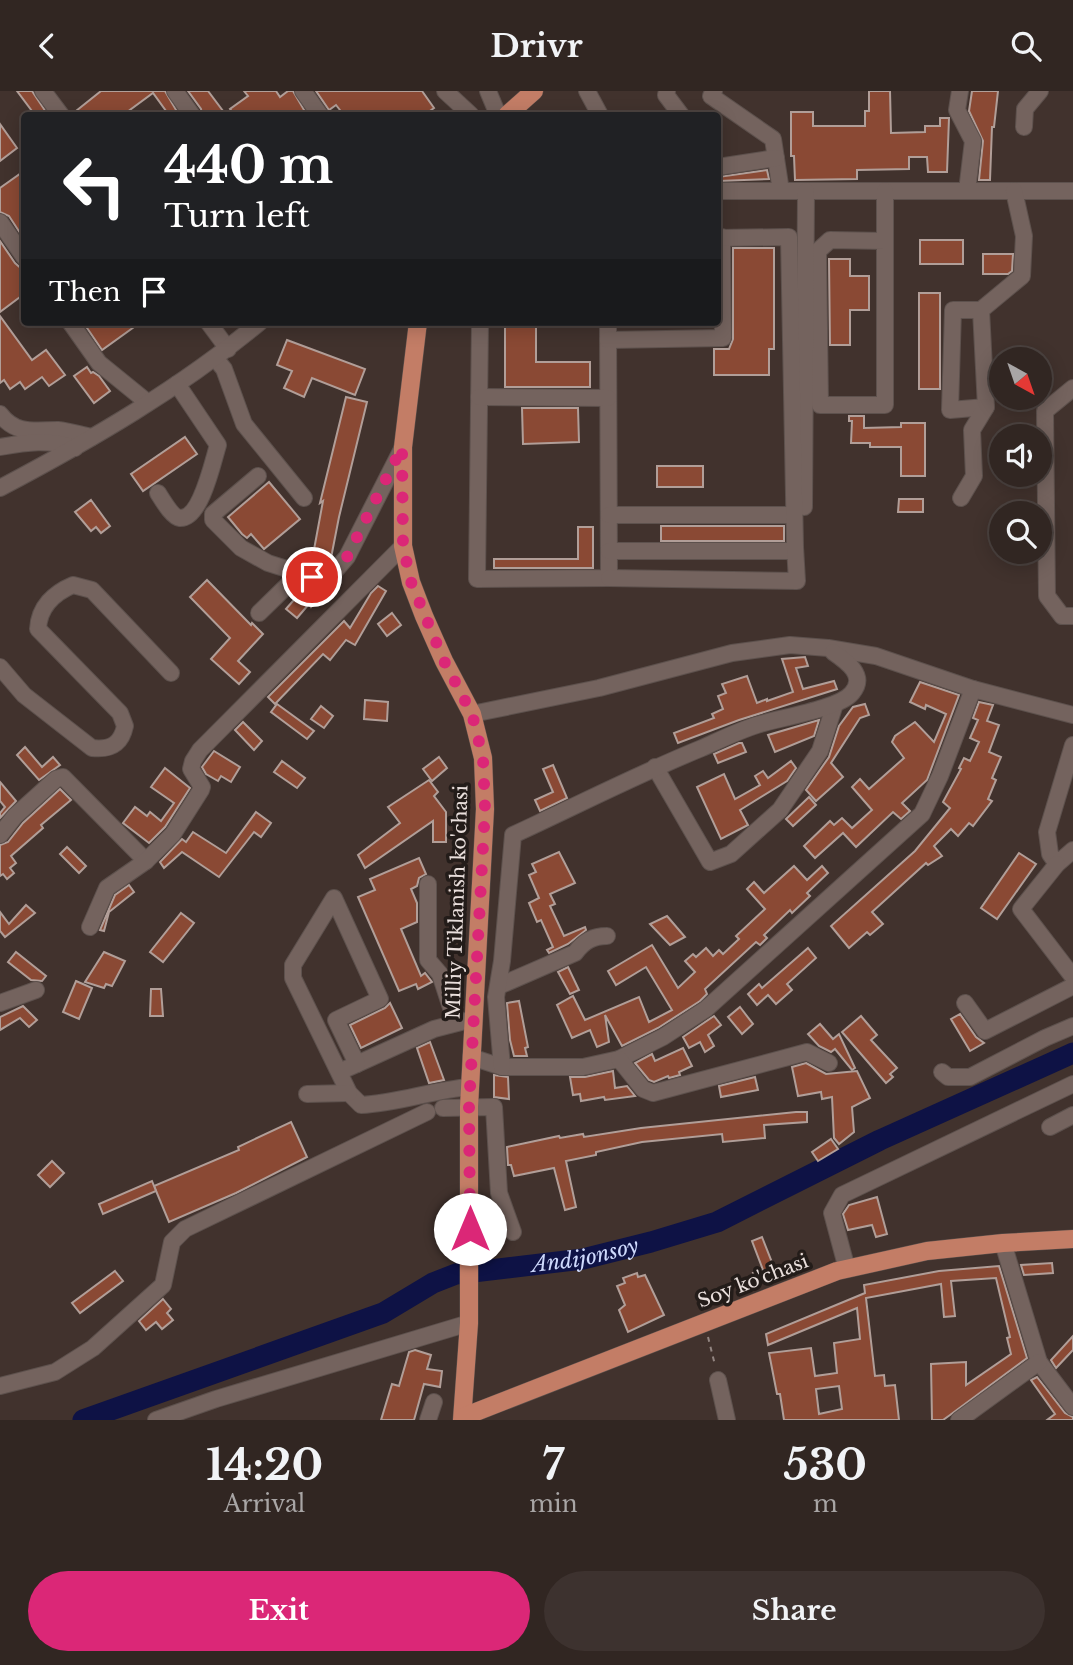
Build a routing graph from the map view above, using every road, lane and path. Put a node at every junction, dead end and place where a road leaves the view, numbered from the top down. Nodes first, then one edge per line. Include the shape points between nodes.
1 (43, 91) edge
2 (175, 91) edge
3 (303, 91) edge
4 (445, 91) edge
5 (488, 91) edge
6 (534, 91) edge
7 (587, 91) edge
8 (667, 91) edge
9 (714, 91) edge
10 (960, 91) edge
11 (1040, 91) edge
12 (59, 112) edge
13 (190, 112) edge
14 (318, 112) edge
15 (468, 112) edge
16 (497, 112) edge
17 (510, 112) edge
18 (598, 112) edge
19 (679, 112) edge
20 (1024, 127) dead end
21 (776, 158) junction
22 (721, 167) edge
23 (721, 191) edge
24 (781, 191) junction
25 (806, 191) junction
26 (885, 191) junction
27 (967, 191) junction
28 (1014, 191) junction
29 (1073, 191) edge
30 (0, 222) edge
31 (721, 237) edge
32 (885, 241) junction
33 (21, 253) edge
34 (721, 271) edge
35 (981, 310) junction
36 (73, 326) edge
37 (210, 326) edge
38 (255, 326) edge
39 (417, 326) edge
40 (480, 326) edge
41 (608, 326) edge
42 (608, 340) junction
43 (221, 354) junction
44 (177, 384) junction
45 (1073, 388) edge
46 (479, 397) junction
47 (608, 398) junction
48 (147, 402) junction
49 (986, 407) junction
50 (0, 414) edge
51 (92, 437) junction
52 (0, 447) edge
53 (402, 447) junction
54 (75, 448) junction
55 (258, 476) dead end
56 (0, 488) edge
57 (158, 493) dead end
58 (303, 498) dead end
59 (961, 498) dead end
60 (609, 515) junction
61 (794, 516) junction
62 (403, 546) junction
63 (609, 551) junction
64 (799, 551) junction
65 (300, 573) junction
66 (609, 578) junction
67 (258, 614) dead end
68 (1073, 616) edge
69 (828, 648) junction
70 (0, 667) edge
71 (171, 673) dead end
72 (973, 689) junction
73 (835, 704) junction
74 (472, 714) junction
75 (1073, 715) edge
76 (1073, 745) edge
77 (656, 767) junction
78 (0, 835) edge
79 (1073, 850) edge
80 (146, 861) junction
81 (1057, 864) junction
82 (428, 884) dead end
83 (90, 927) dead end
84 (607, 936) dead end
85 (1073, 977) edge
86 (499, 986) junction
87 (1073, 986) edge
88 (36, 990) dead end
89 (0, 1003) edge
90 (965, 1003) dead end
91 (465, 1021) junction
92 (1073, 1026) edge
93 (471, 1057) junction
94 (620, 1059) junction
95 (829, 1063) dead end
96 (357, 1064) junction
97 (502, 1067) junction
98 (339, 1072) junction
99 (942, 1072) dead end
100 (1073, 1084) edge
101 (470, 1087) junction
102 (349, 1093) junction
103 (307, 1094) dead end
104 (469, 1107) junction
105 (1073, 1115) edge
106 (1050, 1127) dead end
107 (513, 1232) dead end
108 (1073, 1239) edge
109 (1003, 1243) junction
110 (847, 1269) junction
111 (469, 1314) junction
112 (705, 1322) junction
113 (1039, 1362) junction
114 (718, 1380) joint
115 (0, 1386) edge
116 (434, 1402) dead end
117 (1073, 1407) edge
118 (462, 1418) edge
119 (156, 1420) edge
120 (428, 1420) edge
121 (727, 1420) edge
122 (959, 1420) edge

1 - 12 street
2 - 13 street
3 - 14 street
4 - 15 street
5 - 16 street
6 - 17 main road
7 - 18 street
8 - 19 street
9 - 21 street via 711,96 773,139
10 - 27 street via 957,110 973,141
11 - 20 street via 1025,109
21 - 22 street
21 - 24 street
23 - 24 street
24 - 25 street
25 - 26 street
25 - 64 street
26 - 27 street
26 - 32 street
27 - 28 street
28 - 29 street
28 - 35 street via 1024,236 1022,277
30 - 33 street
31 - 61 street via 789,237
32 - 32 street via 885,405 820,405 818,251 831,240
34 - 42 street via 723,338
35 - 49 street
35 - 49 street via 953,310 950,410
36 - 48 street via 99,363
37 - 43 street
38 - 43 street
39 - 53 main road, Milliy Tiklanish ko'chasi
40 - 46 street
41 - 42 street
42 - 47 street
43 - 44 street
43 - 58 street via 244,424
44 - 48 street
44 - 57 street via 218,445 199,504 191,514 176,516
45 - 68 street via 1045,411 1047,596 1062,616
46 - 47 street
46 - 66 street via 477,579
47 - 60 street
48 - 51 street
49 - 59 street via 972,430 974,476
50 - 51 street via 7,423 27,431 61,430
51 - 54 street
52 - 54 street via 54,441
53 - 62 main road, Milliy Tiklanish ko'chasi
53 - 65 street via 347,557 333,573 312,577
54 - 56 street
55 - 65 street via 213,514 213,520 241,548
60 - 61 street
60 - 63 street
61 - 64 street
62 - 74 main road, Milliy Tiklanish ko'chasi via 424,616
62 - 80 street via 200,750 191,769 201,790 173,834
63 - 64 street
63 - 66 street
64 - 66 street via 797,580
65 - 67 street
69 - 72 street via 876,656
69 - 73 street via 856,674 851,695
69 - 74 street via 790,645 732,653 599,688
70 - 71 street via 24,695 92,748 106,750 119,742 125,726 120,713 38,629 46,605 73,585 92,590
72 - 75 street
72 - 94 street via 922,814 706,1009
73 - 77 street via 755,726
73 - 77 street via 820,751 780,810 731,854 710,862
74 - 91 main road, Milliy Tiklanish ko'chasi via 483,758 485,809
76 - 81 street via 1047,832 1050,854
77 - 86 street via 513,835
78 - 80 street via 15,816 63,777
79 - 81 street
80 - 83 street via 107,888
81 - 85 street via 1021,909
82 - 91 street via 428,960
84 - 86 street via 590,939 575,953
86 - 97 street
87 - 90 street via 985,1031
88 - 89 street
91 - 93 main road, Milliy Tiklanish ko'chasi
91 - 96 street via 434,1029
92 - 99 street via 970,1077 948,1077
93 - 97 street
93 - 101 main road, Milliy Tiklanish ko'chasi
94 - 95 street via 643,1089 653,1093 807,1052
94 - 97 street via 583,1067
96 - 98 street
96 - 98 street via 336,1020 380,999 334,898 293,965 293,978
98 - 102 street
100 - 110 street via 842,1195 832,1213
101 - 102 street via 361,1105
101 - 104 main road, Milliy Tiklanish ko'chasi
102 - 103 street
104 - 107 street via 494,1107 499,1193
104 - 111 main road, Milliy Tiklanish ko'chasi
104 - 115 street via 435,1110 185,1229 173,1242 163,1286 93,1348 55,1372
105 - 106 street
108 - 109 main road, Soy ko'chasi
109 - 110 main road, Soy ko'chasi via 927,1251
109 - 113 street
110 - 112 main road, Soy ko'chasi
111 - 118 main road, Milliy Tiklanish ko'chasi
111 - 119 street
112 - 114 path
112 - 118 main road, Soy ko'chasi
113 - 117 street
113 - 122 street
114 - 121 street
116 - 120 street

